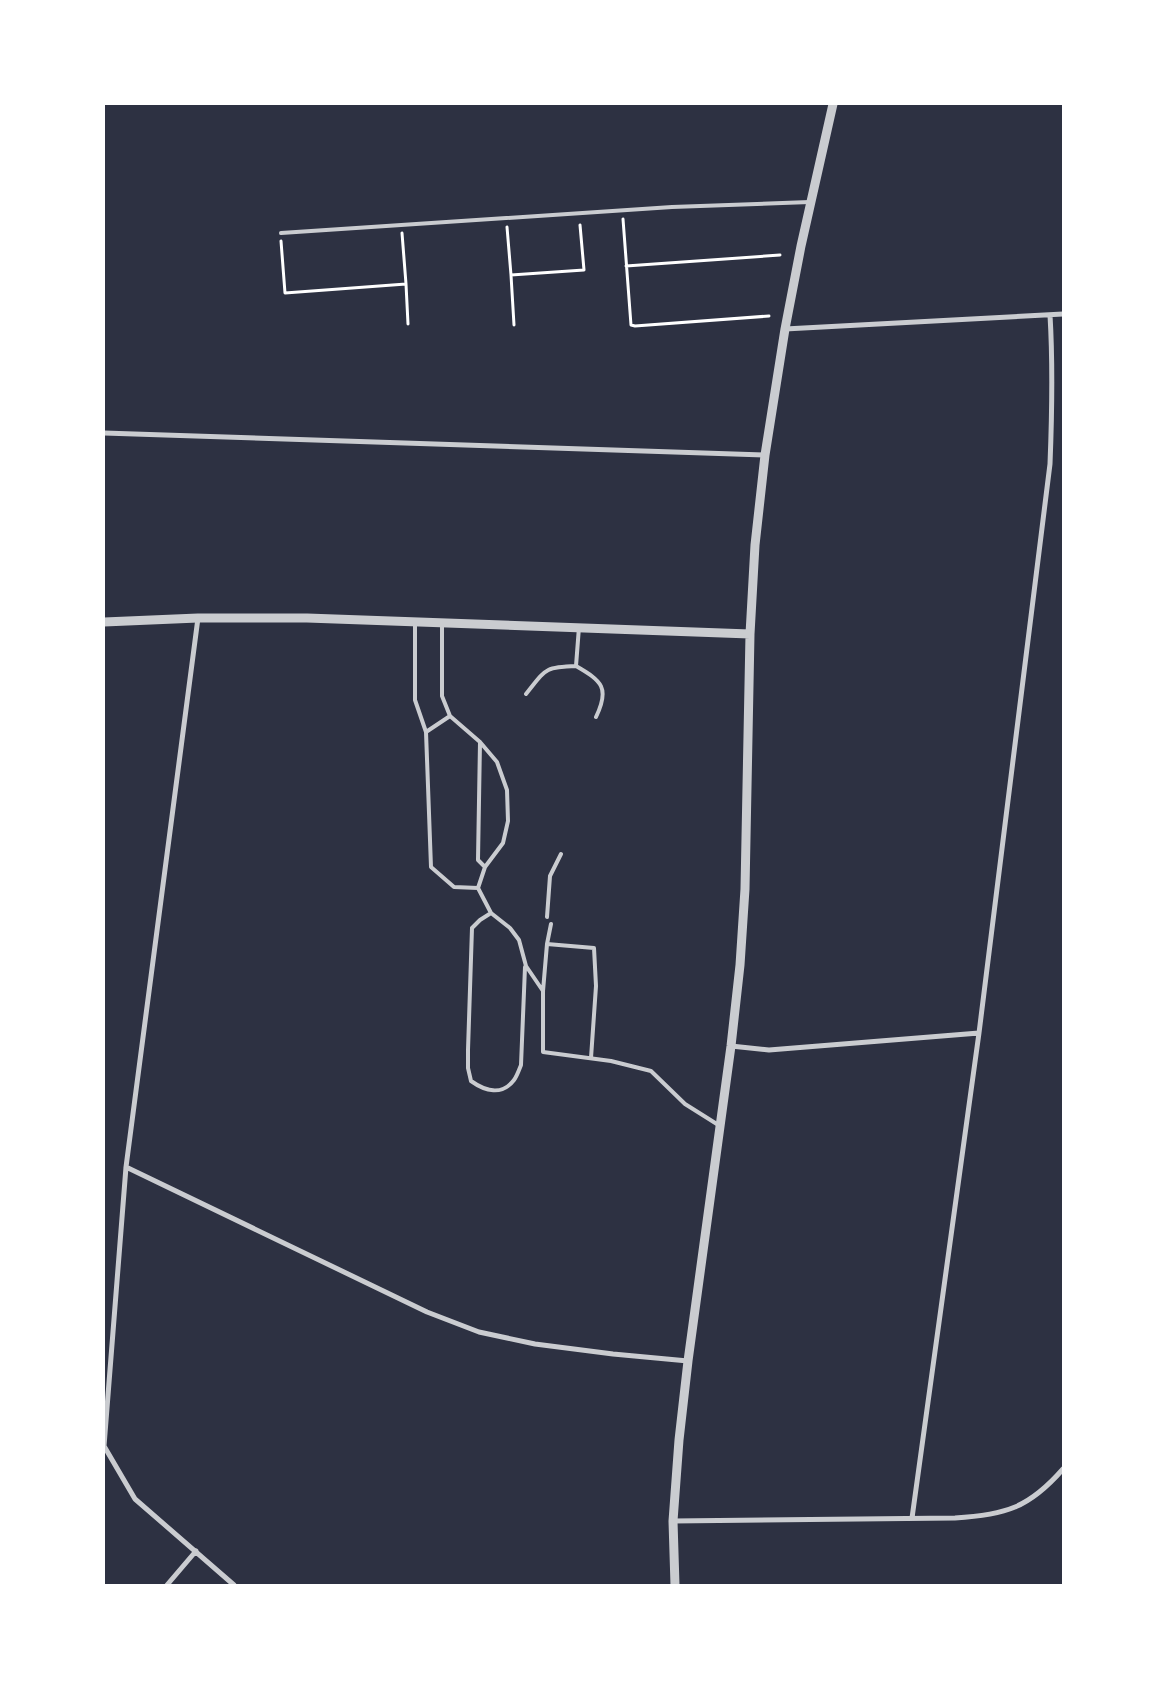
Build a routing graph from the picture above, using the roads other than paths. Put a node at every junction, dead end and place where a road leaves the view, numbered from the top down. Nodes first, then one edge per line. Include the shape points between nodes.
1 (833, 104) edge
2 (812, 202) junction
3 (280, 233) road end
4 (1063, 314) edge
5 (1050, 315) junction
6 (785, 329) junction
7 (104, 433) edge
8 (765, 456) junction
9 (198, 618) junction
10 (415, 621) junction
11 (104, 622) edge
12 (442, 622) junction
13 (579, 627) junction
14 (750, 634) junction
15 (576, 666) junction
16 (526, 694) dead end
17 (450, 716) junction
18 (596, 717) dead end
19 (426, 732) junction
20 (480, 742) junction
21 (561, 854) dead end
22 (485, 867) junction
23 (478, 888) junction
24 (490, 913) junction
25 (547, 917) dead end
26 (551, 924) dead end
27 (547, 944) junction
28 (526, 966) junction
29 (543, 991) junction
30 (979, 1032) junction
31 (731, 1046) junction
32 (591, 1058) junction
33 (720, 1126) junction
34 (126, 1167) junction
35 (688, 1361) junction
36 (1063, 1469) edge
37 (912, 1518) junction
38 (673, 1521) junction
39 (196, 1551) junction
40 (167, 1585) edge
41 (234, 1585) edge
42 (675, 1585) edge

1 - 2 street
2 - 3 lane
2 - 6 street
4 - 5 street
5 - 6 street
5 - 30 street via 1050,464
6 - 8 street
7 - 8 street
8 - 14 street
9 - 10 street
9 - 11 street
9 - 34 street
10 - 12 street
10 - 19 lane via 415,700
12 - 13 street
12 - 17 lane via 442,696
13 - 14 street
13 - 15 lane
14 - 31 street via 745,889
15 - 16 lane via 545,671
15 - 18 lane via 595,677 603,690 602,704
17 - 19 lane
17 - 20 lane
19 - 23 lane via 431,867 454,887
20 - 22 lane via 478,860
20 - 22 lane via 497,762 507,790 508,821 503,843
21 - 25 lane via 550,876
22 - 23 lane
23 - 24 lane
24 - 28 lane via 510,928 519,940
24 - 28 lane via 472,928 468,1050 471,1081 488,1090 507,1086 515,1079 521,1065
26 - 27 lane
27 - 29 lane
27 - 32 lane via 594,948 596,986
28 - 29 lane
29 - 32 lane via 543,1052
30 - 31 street via 769,1050
30 - 37 street
31 - 33 street
32 - 33 lane via 651,1071 685,1104
33 - 35 street
34 - 35 street via 427,1312 479,1332 535,1344
34 - 39 street via 104,1446 135,1499
35 - 38 street
36 - 37 street via 1039,1494 1014,1508 985,1516
37 - 38 street
38 - 42 street
39 - 40 street
39 - 41 street

